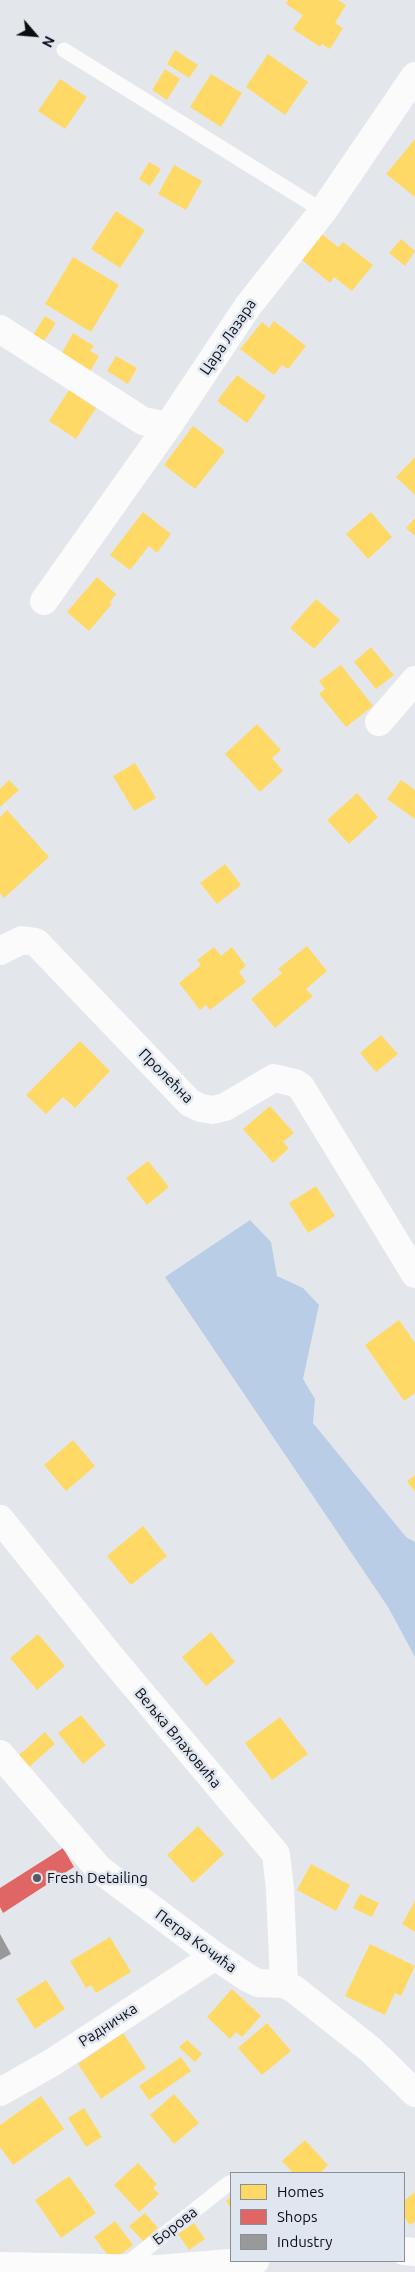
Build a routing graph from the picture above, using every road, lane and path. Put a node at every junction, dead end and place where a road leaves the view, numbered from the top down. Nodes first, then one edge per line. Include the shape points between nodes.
1 (64, 50) dead end
2 (415, 76) edge
3 (406, 110) edge
4 (322, 211) junction
5 (0, 329) edge
6 (168, 426) junction
7 (44, 601) dead end
8 (415, 680) edge
9 (379, 722) dead end
10 (0, 951) edge
11 (415, 1274) edge
12 (0, 1519) edge
13 (0, 1755) edge
14 (215, 1956) junction
15 (284, 1984) junction
16 (0, 2092) edge
17 (415, 2092) edge
18 (229, 2183) dead end
19 (243, 2262) edge
20 (0, 2266) edge
21 (122, 2268) junction

1 - 4 lane
2 - 3 street, Цара Лазара
3 - 4 street, Цара Лазара
4 - 6 street, Цара Лазара via 248,306
5 - 6 street via 143,421
6 - 7 street, Цара Лазара
8 - 9 street
10 - 11 street, Пролећна via 22,940 36,942 190,1103 201,1108 214,1110 225,1106 274,1078 295,1082
12 - 15 street, Вељка Влаховића via 276,1854
13 - 14 street, Петра Кочића via 99,1869
14 - 15 street, Петра Кочића via 258,1983
14 - 16 street, Радничка via 53,2062
15 - 17 street via 370,2050
18 - 21 lane, Борова
19 - 21 street via 158,2269
20 - 21 street

